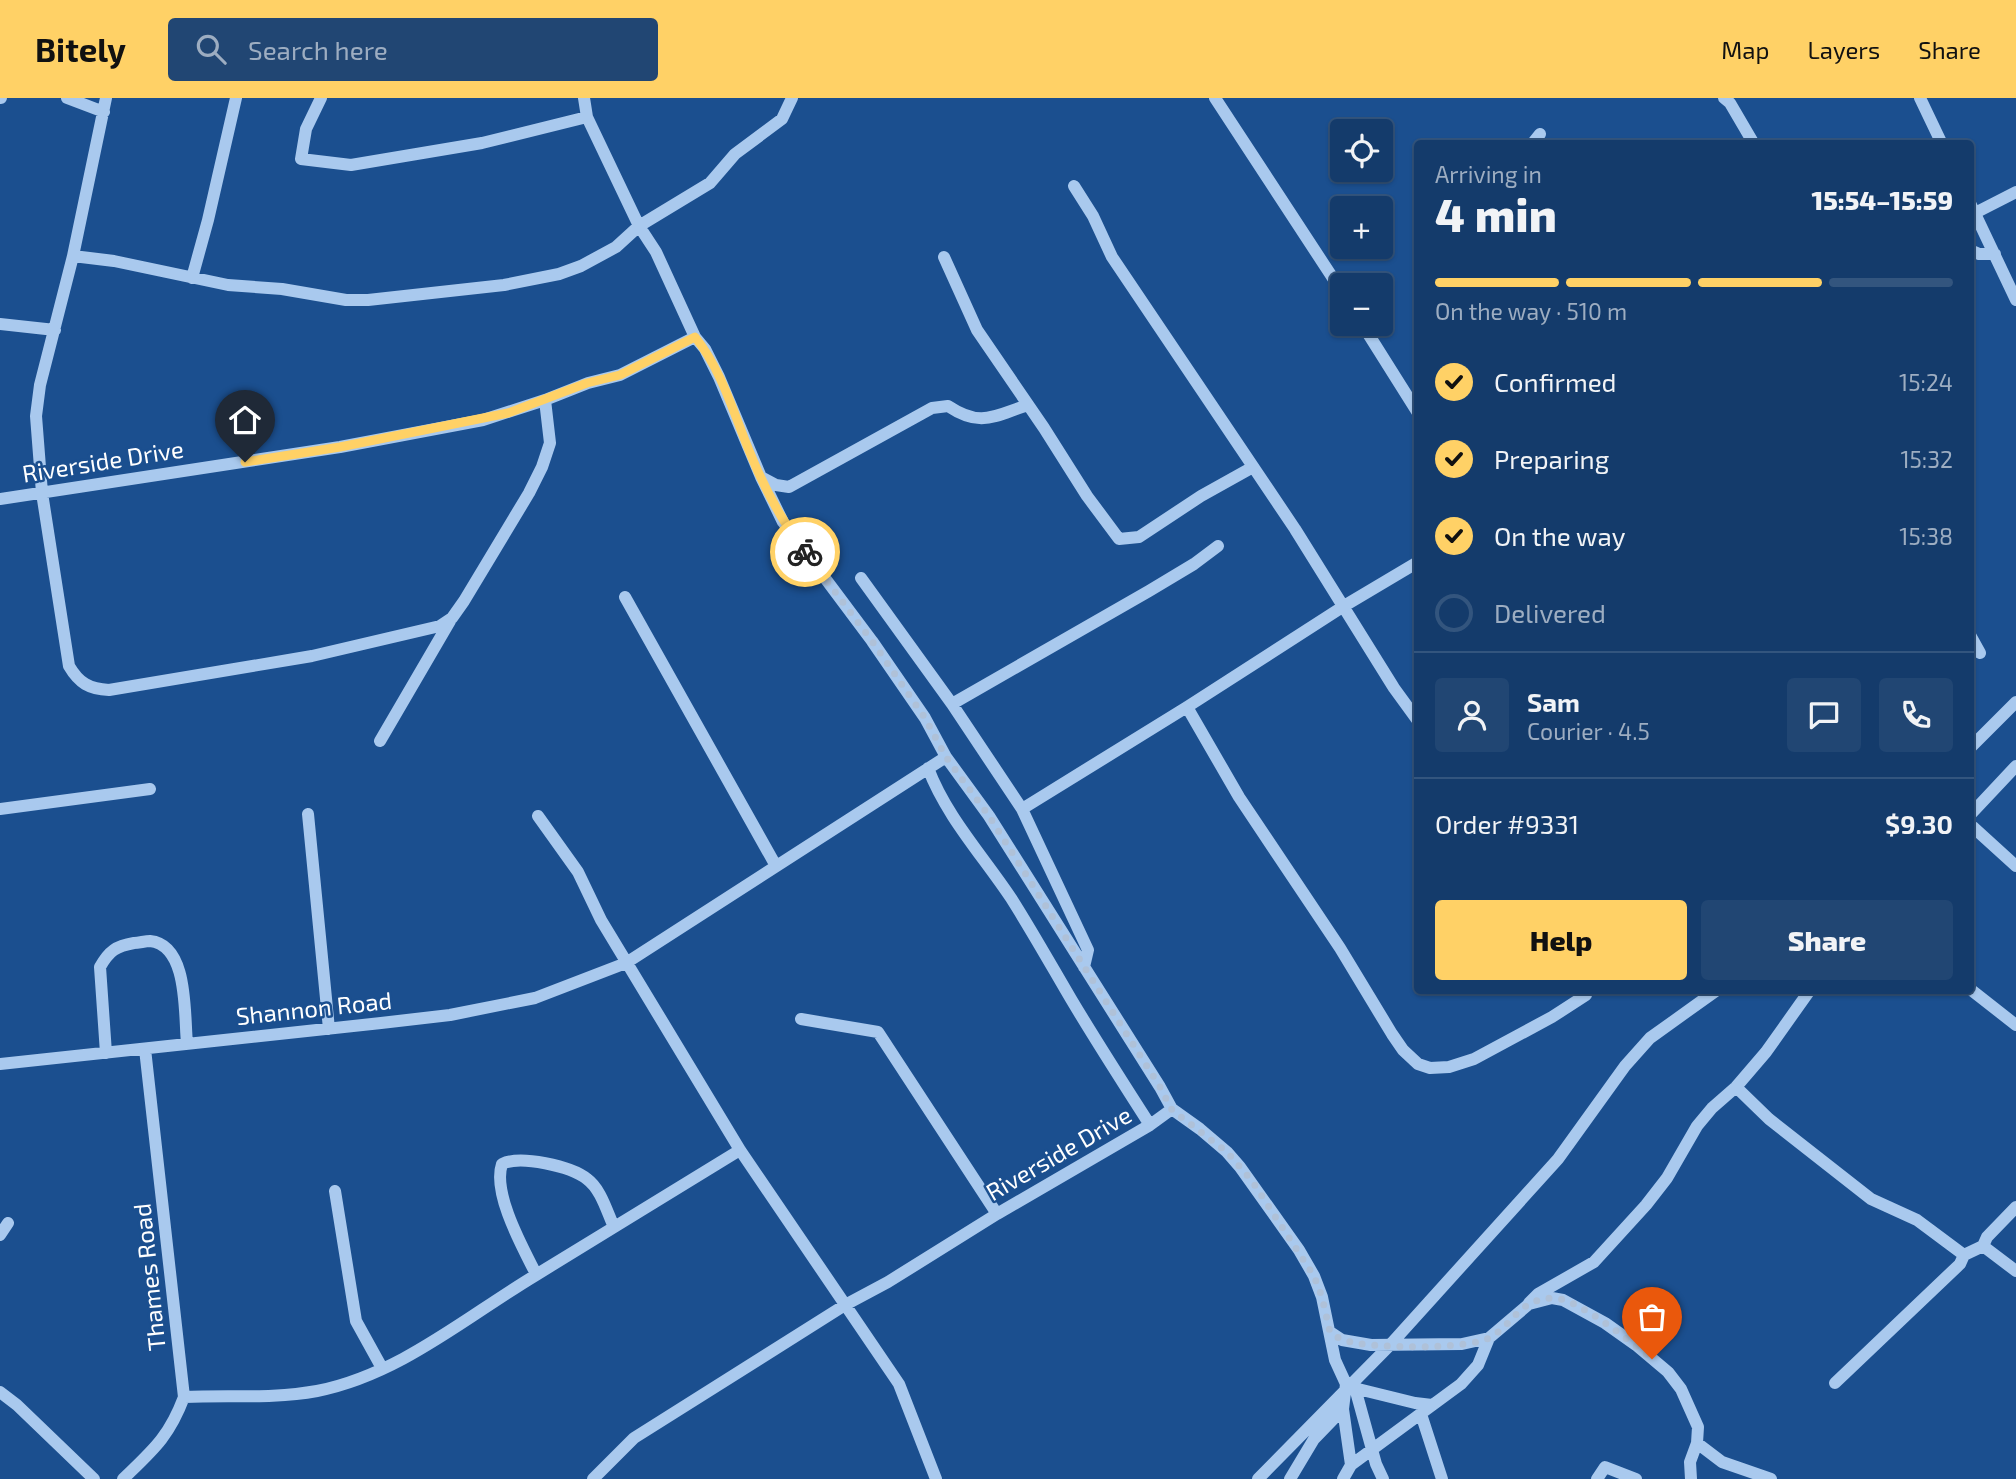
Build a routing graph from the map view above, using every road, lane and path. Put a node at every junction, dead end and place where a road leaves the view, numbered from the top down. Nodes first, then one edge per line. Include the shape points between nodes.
1 (66, 98) edge
2 (106, 98) edge
3 (236, 98) edge
4 (321, 98) edge
5 (584, 98) edge
6 (792, 98) edge
7 (1215, 98) edge
8 (1920, 98) edge
9 (1731, 100) edge
10 (104, 111) junction
11 (587, 117) junction
12 (1752, 140) edge
13 (1940, 140) edge
14 (1074, 186) dead end
15 (2016, 192) edge
16 (1974, 208) edge
17 (1974, 210) edge
18 (639, 226) junction
19 (1974, 252) edge
20 (1995, 254) junction
21 (73, 256) junction
22 (944, 257) dead end
23 (1330, 274) edge
24 (191, 278) junction
25 (2016, 300) edge
26 (0, 324) edge
27 (55, 330) junction
28 (1370, 336) edge
29 (695, 337) junction
30 (545, 400) junction
31 (1028, 405) junction
32 (1414, 407) edge
33 (1253, 467) junction
34 (761, 477) junction
35 (42, 493) junction
36 (0, 499) edge
37 (1218, 546) dead end
38 (1414, 564) edge
39 (862, 578) dead end
40 (625, 597) dead end
41 (1344, 606) junction
42 (452, 618) junction
43 (426, 630) junction
44 (1974, 642) edge
45 (432, 652) junction
46 (1980, 653) dead end
47 (2016, 702) edge
48 (953, 704) junction
49 (1187, 707) junction
50 (1414, 716) edge
51 (380, 741) dead end
52 (1974, 744) edge
53 (946, 757) junction
54 (2016, 766) edge
55 (928, 768) junction
56 (150, 789) dead end
57 (0, 809) edge
58 (1022, 809) junction
59 (308, 814) dead end
60 (538, 816) dead end
61 (1974, 818) edge
62 (1974, 823) edge
63 (776, 866) junction
64 (2016, 866) edge
65 (626, 963) junction
66 (1084, 967) junction
67 (1974, 992) edge
68 (1711, 994) edge
69 (1807, 994) edge
70 (1586, 995) dead end
71 (801, 1019) dead end
72 (2016, 1025) edge
73 (329, 1029) junction
74 (187, 1043) junction
75 (145, 1049) junction
76 (106, 1053) junction
77 (0, 1064) edge
78 (1736, 1087) junction
79 (1172, 1110) junction
80 (1150, 1125) junction
81 (740, 1150) junction
82 (335, 1191) dead end
83 (2016, 1207) edge
84 (996, 1214) junction
85 (8, 1223) dead end
86 (614, 1227) junction
87 (0, 1235) edge
88 (1983, 1246) junction
89 (1964, 1255) junction
90 (2016, 1271) edge
91 (537, 1274) junction
92 (1529, 1304) junction
93 (845, 1305) junction
94 (1330, 1332) junction
95 (1489, 1338) junction
96 (1390, 1345) junction
97 (382, 1368) junction
98 (1835, 1383) dead end
99 (1350, 1388) junction
100 (0, 1392) edge
101 (184, 1397) junction
102 (1432, 1405) junction
103 (1343, 1409) junction
104 (1421, 1414) junction
105 (1697, 1443) junction
106 (1372, 1451) junction
107 (1351, 1465) junction
108 (94, 1479) edge
109 (123, 1479) edge
110 (593, 1479) edge
111 (936, 1479) edge
112 (1258, 1479) edge
113 (1290, 1479) edge
114 (1343, 1479) edge
115 (1383, 1479) edge
116 (1443, 1479) edge
117 (1597, 1479) edge
118 (1636, 1479) edge
119 (1691, 1479) edge
120 (1771, 1479) edge

1 - 10 street
2 - 10 street
3 - 24 street
4 - 11 street via 306,129 301,159 351,166 482,143
5 - 11 street
6 - 18 street via 782,118 735,153 710,183
7 - 23 street
8 - 13 street
9 - 12 street
10 - 21 street
11 - 18 street
14 - 33 street via 1112,257
15 - 16 street
17 - 20 street
18 - 24 street via 616,247 570,270 441,293 346,300
18 - 29 street
19 - 20 street
20 - 25 street
21 - 24 street
21 - 27 street
22 - 31 street via 977,330
26 - 27 street
27 - 35 street via 36,415
28 - 32 street
29 - 30 street, Riverside Drive via 620,375
29 - 34 street via 719,377
30 - 35 street, Riverside Drive via 483,420 340,447
30 - 42 street via 550,443 542,467
31 - 33 street via 1119,539 1139,537
31 - 34 street via 982,420 963,416 948,406 932,408 789,486
33 - 41 street
34 - 53 street via 783,522 872,641
35 - 36 street, Riverside Drive
35 - 43 street via 69,666 77,679 95,689 312,656
37 - 48 street
38 - 41 street
39 - 48 street
40 - 63 street
41 - 49 street
41 - 50 street
42 - 43 street
42 - 45 street
43 - 45 street
44 - 46 street
45 - 51 street
47 - 52 street
48 - 58 street
49 - 58 street
49 - 70 street via 1239,797 1392,1034 1418,1064 1449,1067 1474,1059
53 - 55 street, Shannon Road
53 - 66 street via 989,816
54 - 61 street
55 - 63 street, Shannon Road
55 - 80 street via 949,809 1047,954
56 - 57 street
58 - 66 street via 1088,950
59 - 73 street
60 - 65 street via 578,872
62 - 64 street
63 - 65 street, Shannon Road
65 - 73 street, Shannon Road via 534,998 450,1015
65 - 81 street
66 - 79 street
67 - 72 street
68 - 96 street via 1650,1038 1563,1154
69 - 78 street
71 - 84 street via 877,1032
73 - 74 street, Shannon Road
74 - 75 street, Shannon Road
74 - 76 street via 180,967 172,953 151,941 115,947 100,967
75 - 76 street, Shannon Road
75 - 101 street, Thames Road
76 - 77 street, Shannon Road
78 - 89 street via 1769,1119 1871,1199 1917,1220
78 - 92 street via 1697,1126 1667,1178 1594,1262 1538,1294
79 - 80 street, Riverside Drive
79 - 94 street via 1227,1152 1252,1181 1314,1276
80 - 84 street, Riverside Drive
81 - 86 street
81 - 93 street
82 - 97 street via 356,1321
83 - 88 street
84 - 93 street, Riverside Drive
85 - 87 street
86 - 91 street
86 - 91 street via 588,1179 535,1162 510,1160 502,1164 499,1172 508,1212
88 - 89 street
88 - 90 street
89 - 98 street
91 - 97 street via 429,1344
92 - 95 street
92 - 105 street via 1563,1300 1636,1345 1681,1389 1698,1427
93 - 110 street, Riverside Drive via 634,1438
93 - 111 street via 899,1384
94 - 96 street via 1351,1342
94 - 99 street via 1338,1368
95 - 96 street via 1462,1344
95 - 102 street via 1472,1374
96 - 99 street
97 - 101 street via 318,1391
99 - 102 street
99 - 103 street
99 - 106 street
99 - 112 street
100 - 108 street
101 - 109 street via 161,1443
102 - 104 street
103 - 107 street
103 - 113 street via 1314,1439
104 - 106 street
104 - 116 street
105 - 119 street via 1690,1462
105 - 120 street via 1721,1462
106 - 107 street
106 - 115 street
107 - 114 street
117 - 118 street via 1605,1467

